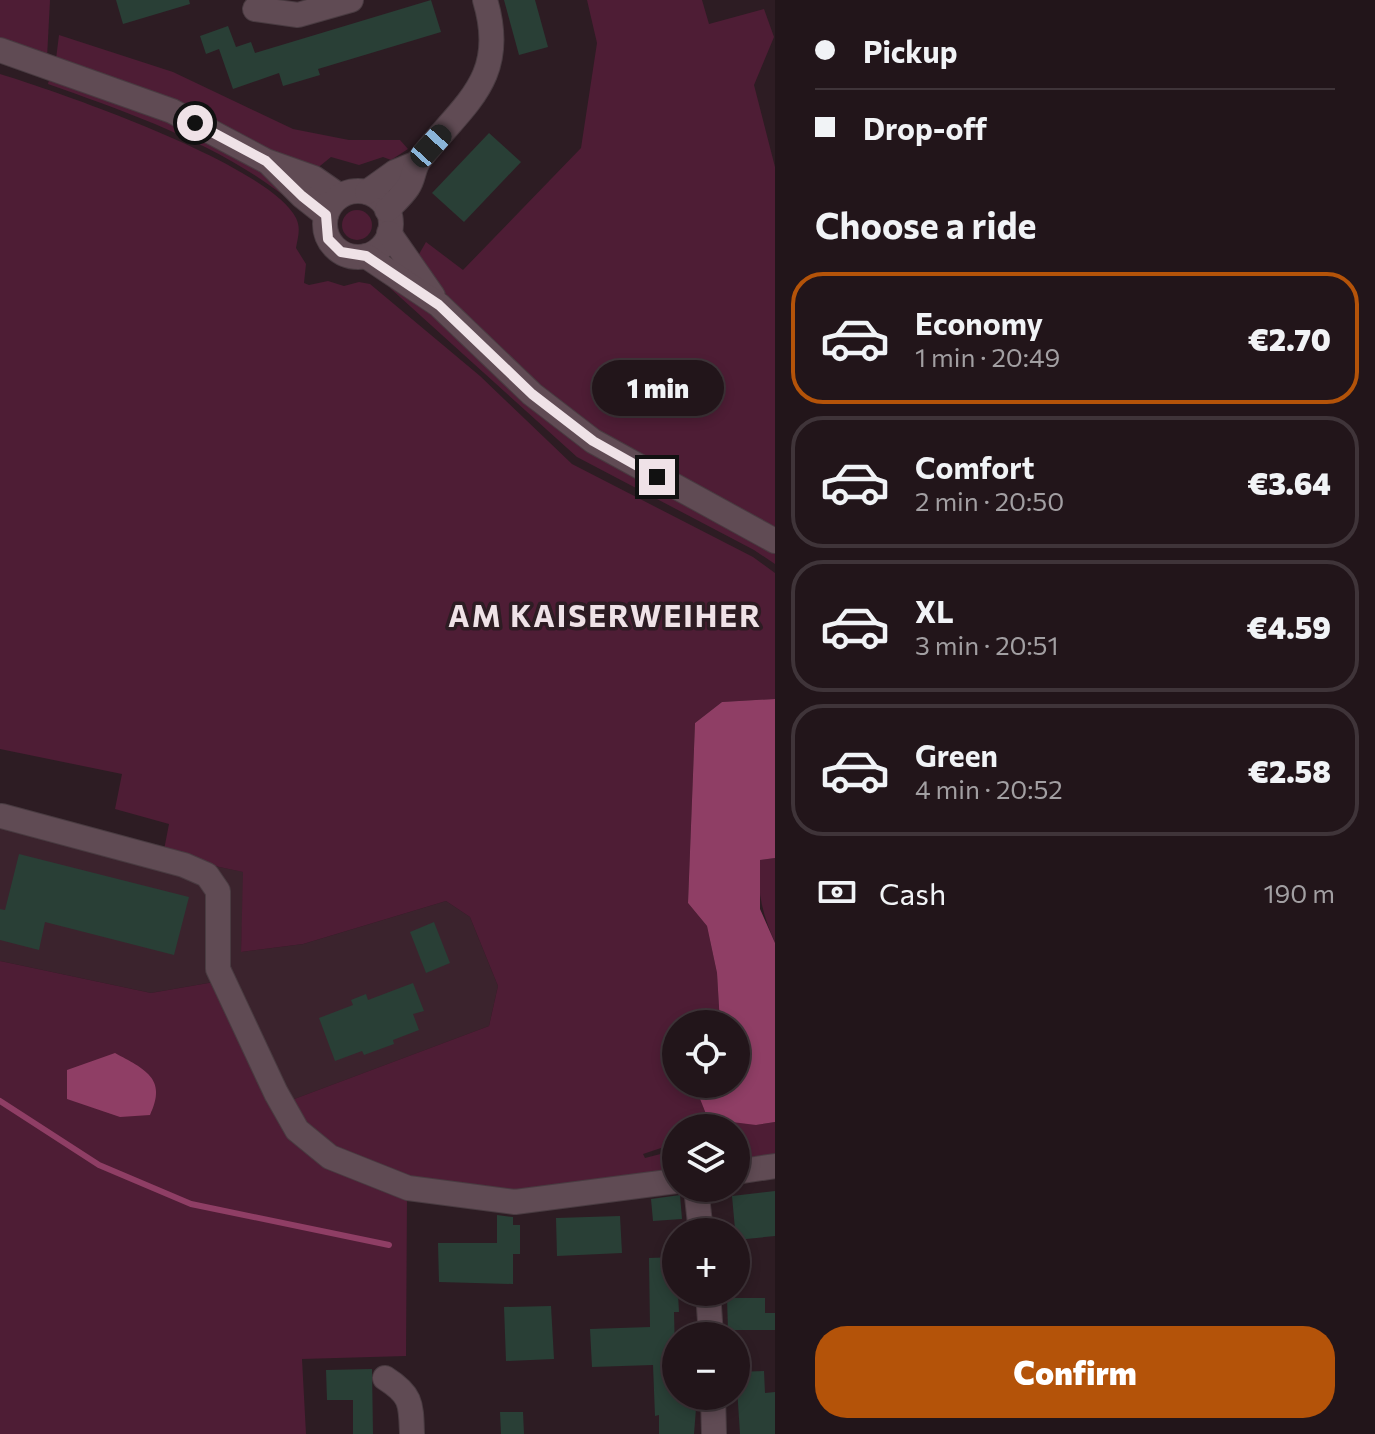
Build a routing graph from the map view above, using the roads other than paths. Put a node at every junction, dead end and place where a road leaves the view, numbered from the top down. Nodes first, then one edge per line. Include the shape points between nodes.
1 (351, 0) edge
2 (485, 0) edge
3 (255, 9) dead end
4 (0, 50) edge
5 (417, 163) junction
6 (367, 192) junction
7 (333, 205) junction
8 (388, 221) junction
9 (366, 256) junction
10 (439, 305) junction
11 (775, 541) edge
12 (2, 816) edge
13 (775, 1166) edge
14 (750, 1170) edge
15 (662, 1183) edge
16 (385, 1378) dead end
17 (713, 1410) edge
18 (412, 1434) edge
19 (714, 1434) edge

1 - 3 street via 298,15
2 - 5 street via 493,44 488,71 475,96
4 - 7 street via 172,111 266,161 314,178
5 - 6 street
5 - 8 street
6 - 7 street via 353,191
6 - 8 street via 379,199
7 - 9 street via 326,233 333,246 348,256
8 - 9 street via 379,249
8 - 10 street
9 - 10 street
10 - 11 street via 532,394 593,441
12 - 15 street via 207,875 218,891 218,969 297,1130 330,1157 408,1188 515,1202
13 - 14 street
16 - 18 street via 405,1390 412,1408
17 - 19 street

